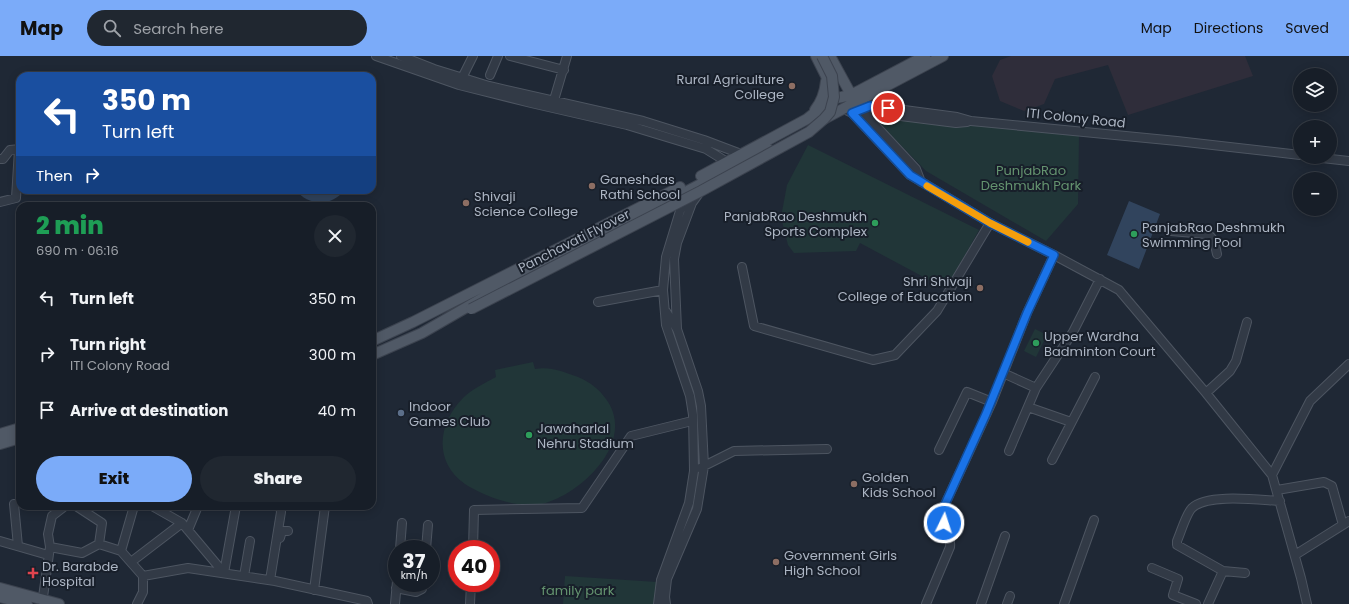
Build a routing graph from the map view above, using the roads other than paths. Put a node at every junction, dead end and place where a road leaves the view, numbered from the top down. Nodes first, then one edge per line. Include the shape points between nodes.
1 (376, 56) edge
2 (401, 56) edge
3 (473, 56) edge
4 (498, 56) edge
5 (510, 56) edge
6 (567, 56) edge
7 (816, 56) edge
8 (822, 56) edge
9 (830, 56) edge
10 (943, 56) edge
11 (920, 59) edge
12 (564, 70) junction
13 (490, 75) dead end
14 (826, 76) junction
15 (461, 81) junction
16 (832, 99) junction
17 (554, 100) junction
18 (854, 106) junction
19 (588, 112) junction
20 (807, 119) junction
21 (16, 150) edge
22 (1293, 154) edge
23 (745, 157) junction
24 (0, 159) edge
25 (1337, 160) edge
26 (1349, 161) edge
27 (730, 165) junction
28 (701, 177) junction
29 (697, 189) junction
30 (16, 194) edge
31 (0, 202) edge
32 (990, 223) junction
33 (1171, 231) dead end
34 (1217, 254) dead end
35 (1054, 255) junction
36 (742, 267) dead end
37 (1100, 279) junction
38 (663, 290) junction
39 (598, 302) dead end
40 (665, 310) junction
41 (458, 312) junction
42 (1247, 322) dead end
43 (677, 329) junction
44 (376, 339) edge
45 (376, 353) edge
46 (1349, 364) edge
47 (1003, 373) junction
48 (1095, 377) dead end
49 (1036, 388) junction
50 (1206, 393) junction
51 (992, 402) junction
52 (1028, 407) junction
53 (692, 421) junction
54 (1071, 422) junction
55 (16, 429) edge
56 (0, 434) edge
57 (16, 439) edge
58 (0, 444) edge
59 (827, 449) dead end
60 (939, 450) dead end
61 (1009, 451) dead end
62 (1052, 460) dead end
63 (704, 466) junction
64 (694, 471) junction
65 (1272, 476) junction
66 (1277, 490) junction
67 (1280, 501) junction
68 (14, 504) dead end
69 (60, 510) edge
70 (82, 510) edge
71 (133, 510) edge
72 (159, 510) edge
73 (196, 510) edge
74 (235, 510) edge
75 (281, 510) edge
76 (324, 510) edge
77 (1094, 520) dead end
78 (182, 523) junction
79 (402, 523) dead end
80 (1346, 523) edge
81 (428, 525) dead end
82 (188, 530) junction
83 (288, 531) dead end
84 (1005, 536) dead end
85 (401, 540) edge
86 (427, 540) edge
87 (472, 540) edge
88 (0, 541) edge
89 (250, 541) dead end
90 (99, 544) junction
91 (18, 546) junction
92 (49, 551) junction
93 (121, 551) junction
94 (1295, 555) junction
95 (131, 562) junction
96 (1152, 568) dead end
97 (1223, 572) junction
98 (224, 573) junction
99 (1245, 573) dead end
100 (143, 576) junction
101 (244, 576) junction
102 (273, 580) junction
103 (0, 588) edge
104 (314, 590) junction
105 (396, 592) edge
106 (471, 592) edge
107 (0, 596) edge
108 (42, 602) edge
109 (27, 604) edge
110 (59, 604) edge
111 (137, 604) edge
112 (368, 604) edge
113 (395, 604) edge
114 (470, 604) edge
115 (658, 604) edge
116 (666, 604) edge
117 (926, 604) edge
118 (981, 604) edge
119 (1064, 604) edge
120 (1196, 604) edge
121 (1208, 604) edge
122 (1307, 604) edge

1 - 15 street
2 - 15 street
3 - 15 street
4 - 13 street
5 - 12 street
6 - 12 street
7 - 14 main road
8 - 29 main road, Panchavati Flyover, bridge via 834,84 830,112 824,119 809,132
9 - 18 main road
10 - 11 main road
11 - 18 main road
12 - 17 street
14 - 16 main road
14 - 20 main road via 825,92 819,105
15 - 17 street
15 - 19 street via 531,103
16 - 18 main road
16 - 18 main road
16 - 20 main road
17 - 19 street
18 - 22 street, ITI Colony Road via 874,106 972,121
18 - 23 main road
18 - 32 street via 910,175
19 - 23 street via 643,121 704,140
19 - 27 street via 706,149
20 - 23 main road
21 - 24 street via 10,150 3,159
23 - 27 main road
25 - 26 street
27 - 28 main road
27 - 29 main road
28 - 29 street
28 - 44 main road
29 - 38 street via 680,211 666,257
29 - 41 main road
29 - 41 main road, Panchavati Flyover, bridge via 471,309
29 - 43 street, Panchavati Flyover via 676,243 674,259
30 - 31 street via 16,198
32 - 35 street
32 - 36 street via 937,311 895,355 874,360 754,326
33 - 34 street via 1210,235
35 - 37 street
35 - 47 street
37 - 49 street via 1073,332
37 - 50 street via 1119,290
38 - 39 street
38 - 40 street
40 - 43 street
40 - 53 street via 667,329 690,396
41 - 45 main road via 422,333
42 - 50 street via 1233,367
43 - 63 street via 700,400
46 - 65 street via 1310,401
47 - 49 street
47 - 51 street
48 - 54 street
49 - 52 street
50 - 65 street
51 - 60 street via 967,392
51 - 117 street via 942,511 951,539 950,547
52 - 54 street
52 - 61 street
53 - 64 street
53 - 87 street via 631,436 582,508 474,510
54 - 62 street
55 - 56 main road
57 - 58 main road
59 - 63 street via 734,451
63 - 64 street
63 - 116 street via 697,509 667,579
64 - 115 street via 689,503 661,580
65 - 66 street
66 - 67 street
66 - 80 street via 1327,482 1332,486
67 - 94 street
67 - 97 street via 1215,499 1191,509 1177,545
68 - 91 street
69 - 92 street via 52,516 48,534
70 - 90 street via 102,523
71 - 93 street
72 - 78 street
73 - 82 street
74 - 98 street
75 - 102 street
76 - 104 street
77 - 119 street
78 - 82 street
78 - 95 street
79 - 85 street
80 - 94 street
81 - 86 street
82 - 98 street
83 - 102 street via 281,532
84 - 118 street
88 - 91 street
89 - 101 street
90 - 92 street via 82,553
90 - 93 street
91 - 92 street
92 - 108 street
93 - 95 street
94 - 122 street
95 - 100 street
96 - 120 street via 1178,579 1173,595
97 - 99 street
97 - 121 street
98 - 100 street via 188,568
98 - 101 street
100 - 111 street via 143,592
101 - 102 street
102 - 104 street
103 - 108 main road
104 - 112 street via 367,601
105 - 113 street
106 - 114 street
107 - 109 main road
108 - 110 main road

